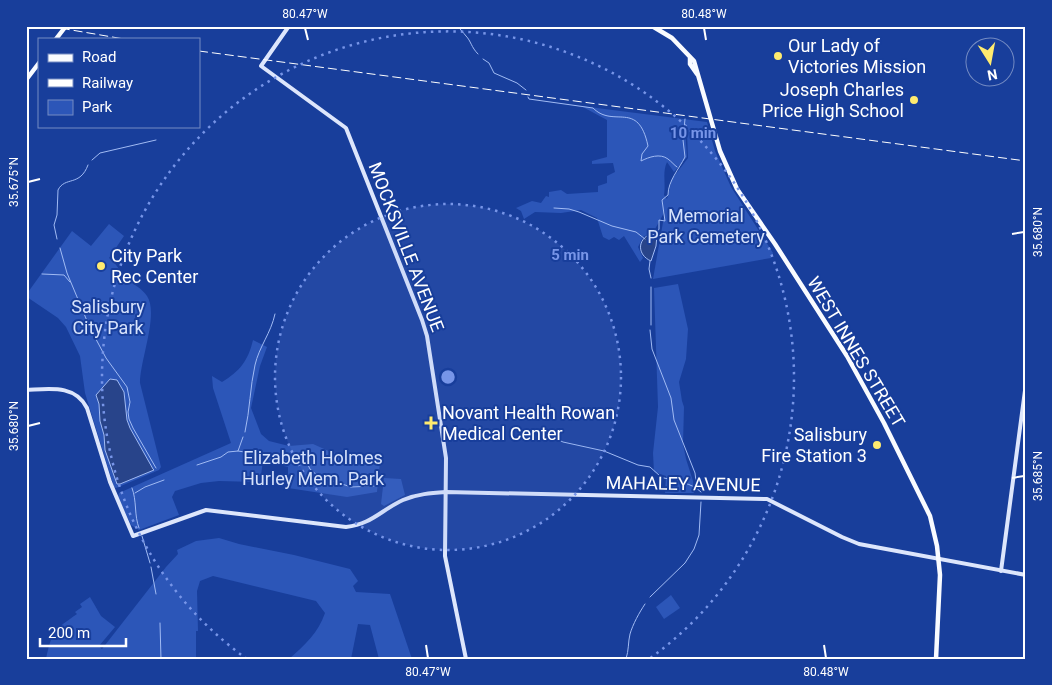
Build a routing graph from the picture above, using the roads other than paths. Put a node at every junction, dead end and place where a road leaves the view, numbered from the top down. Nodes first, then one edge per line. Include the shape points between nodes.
1 (66, 26) edge
2 (289, 26) edge
3 (652, 26) edge
4 (57, 38) edge
5 (38, 64) edge
6 (26, 80) edge
7 (1026, 383) edge
8 (26, 390) edge
9 (446, 492) junction
10 (939, 559) junction
11 (1001, 570) junction
12 (1026, 575) edge
13 (466, 659) edge
14 (936, 659) edge

1 - 4 main road
2 - 9 street, MOCKSVILLE AVENUE via 261,66 347,129 427,336 446,458
3 - 10 main road, WEST INNES STREET via 672,38 690,58 728,171 847,356 876,409 930,516
5 - 6 main road
7 - 11 street
8 - 9 street, MAHALEY AVENUE via 62,389 85,403 110,482 133,536 206,510 358,526 404,499
9 - 10 street, MAHALEY AVENUE via 767,499 849,541
9 - 13 street, MOCKSVILLE AVENUE via 445,556
10 - 11 street, MAHALEY AVENUE
10 - 14 main road, WEST INNES STREET
11 - 12 street, MAHALEY AVENUE

